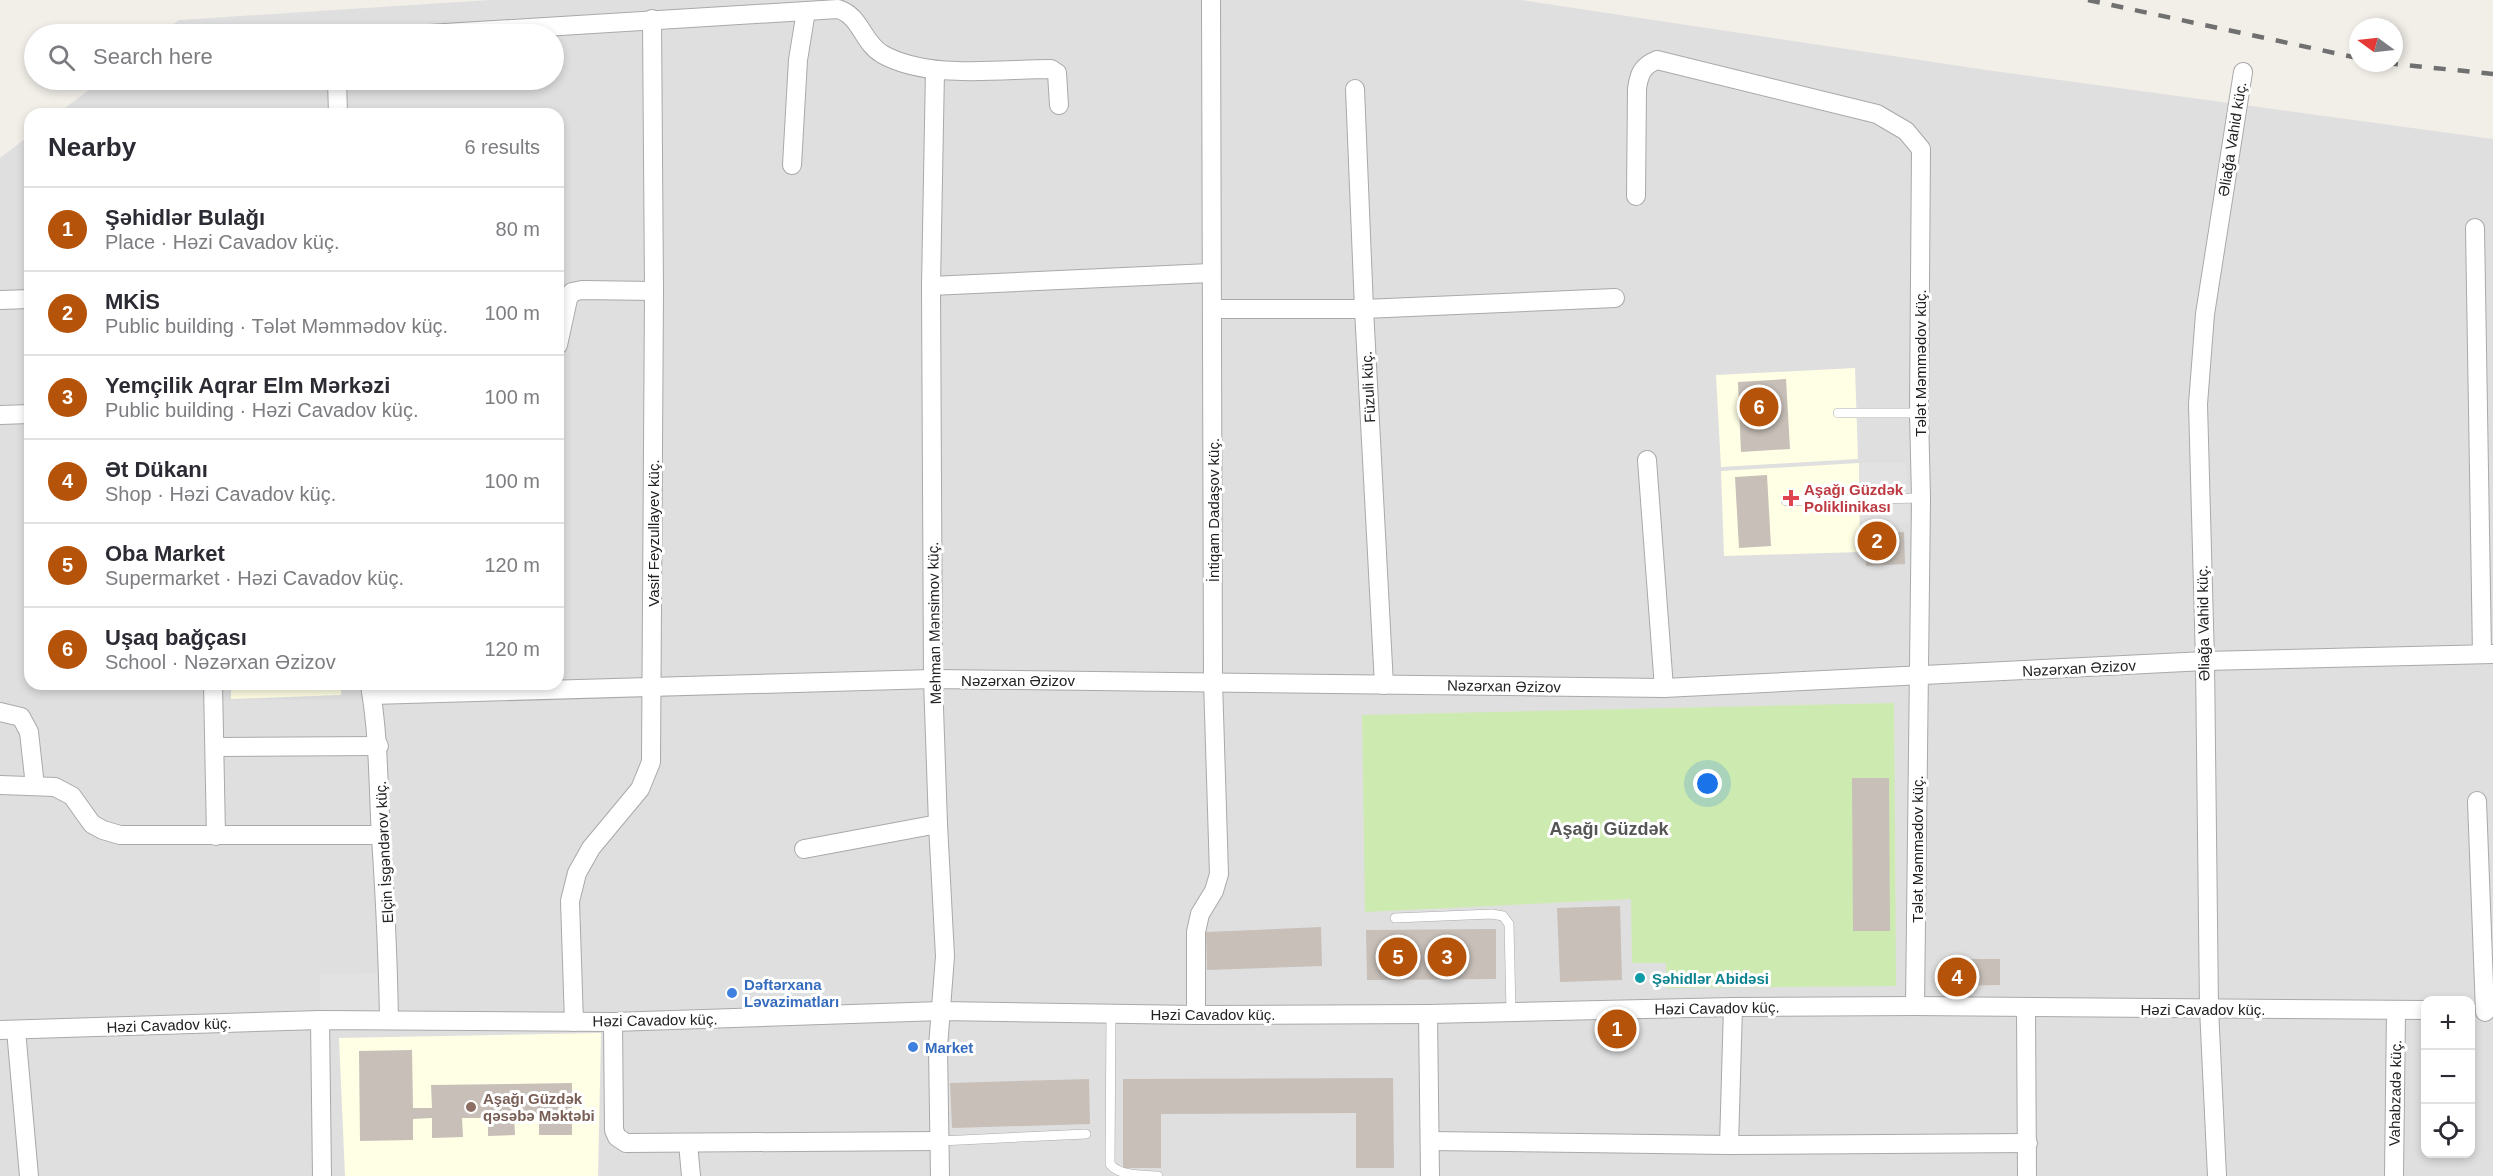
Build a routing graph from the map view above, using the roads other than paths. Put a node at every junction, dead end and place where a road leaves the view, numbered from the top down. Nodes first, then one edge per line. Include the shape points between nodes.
1 (1211, 0) edge
2 (806, 11) junction
3 (652, 20) junction
4 (564, 26) edge
5 (935, 70) junction
6 (2243, 72) dead end
7 (1355, 89) dead end
8 (337, 90) edge
9 (1059, 105) dead end
10 (338, 108) edge
11 (792, 165) dead end
12 (1636, 196) dead end
13 (2475, 228) dead end
14 (1210, 273) junction
15 (931, 286) junction
16 (654, 291) junction
17 (1616, 298) dead end
18 (24, 299) edge
19 (0, 300) edge
20 (1212, 309) junction
21 (1364, 309) junction
22 (564, 317) edge
23 (1838, 413) dead end
24 (1919, 413) junction
25 (24, 414) edge
26 (0, 415) edge
27 (1647, 460) dead end
28 (1921, 498) junction
29 (1786, 501) dead end
30 (2488, 654) edge
31 (2205, 661) junction
32 (1918, 677) junction
33 (933, 679) junction
34 (1213, 681) junction
35 (1384, 685) junction
36 (652, 687) junction
37 (564, 688) edge
38 (1664, 688) junction
39 (213, 690) edge
40 (371, 690) edge
41 (0, 712) edge
42 (379, 746) junction
43 (216, 747) junction
44 (0, 785) edge
45 (35, 786) junction
46 (2477, 801) dead end
47 (938, 824) junction
48 (216, 836) junction
49 (381, 836) junction
50 (804, 849) dead end
51 (1395, 918) dead end
52 (1916, 1006) junction
53 (1733, 1007) junction
54 (2026, 1008) junction
55 (2210, 1008) junction
56 (2396, 1010) junction
57 (2421, 1010) edge
58 (941, 1011) junction
59 (1510, 1012) junction
60 (2483, 1012) edge
61 (1112, 1014) junction
62 (1428, 1014) junction
63 (1196, 1015) junction
64 (320, 1020) junction
65 (389, 1020) junction
66 (574, 1022) junction
67 (614, 1022) junction
68 (8, 1030) edge
69 (1086, 1134) dead end
70 (940, 1141) junction
71 (1430, 1141) junction
72 (688, 1143) junction
73 (2028, 1143) junction
74 (1729, 1145) junction
75 (29, 1176) edge
76 (322, 1176) edge
77 (691, 1176) edge
78 (940, 1176) edge
79 (1158, 1176) edge
80 (1430, 1176) edge
81 (2027, 1176) edge
82 (2217, 1176) edge
83 (2394, 1176) edge

1 - 14 street, İntiqam Dadaşov küç.
2 - 3 street
2 - 5 street via 848,12 868,42 882,54
2 - 11 street via 798,60
3 - 4 street
3 - 16 street, Vasif Feyzullayev küç.
5 - 9 street via 1051,69 1057,73
5 - 15 street, Mehman Mənsimov küç.
6 - 31 street, Əliağa Vahid küç. via 2205,314 2198,404
7 - 21 street, Füzuli küç.
8 - 10 street
12 - 24 street, Tələt Məmmədov küç. via 1639,75 1646,64 1657,60 1877,114 1906,131 1921,149
13 - 30 street
14 - 15 street
14 - 20 street, İntiqam Dadaşov küç.
15 - 33 street, Mehman Mənsimov küç.
16 - 22 street via 572,292
16 - 36 street, Vasif Feyzullayev küç.
17 - 21 street
18 - 19 street
20 - 21 street
20 - 34 street, İntiqam Dadaşov küç.
21 - 35 street, Füzuli küç.
23 - 24 lane
24 - 28 street, Tələt Məmmədov küç.
25 - 26 street
27 - 38 street
28 - 29 lane
28 - 32 street, Tələt Məmmədov küç.
30 - 31 street, Nəzərxan Əzizov
31 - 32 street, Nəzərxan Əzizov
31 - 55 street, Əliağa Vahid küç.
32 - 38 street, Nəzərxan Əzizov
32 - 52 street, Tələt Məmmədov küç.
33 - 34 street, Nəzərxan Əzizov
33 - 36 street, Nəzərxan Əzizov
33 - 47 street, Mehman Mənsimov küç.
34 - 35 street, Nəzərxan Əzizov
34 - 63 street, İntiqam Dadaşov küç. via 1219,874 1196,932
35 - 38 street, Nəzərxan Əzizov
36 - 37 street, Nəzərxan Əzizov
36 - 66 street, Vasif Feyzullayev küç. via 651,762 640,789 591,848 577,873 570,901
39 - 43 street
40 - 42 street, Elçin İsgəndərov küç.
41 - 45 street via 21,717 29,732
42 - 43 street
42 - 49 street, Elçin İsgəndərov küç.
43 - 48 street
44 - 45 street
45 - 48 street via 56,787 72,796 93,824 120,836
46 - 60 street
47 - 50 street
47 - 58 street, Mehman Mənsimov küç. via 945,956
48 - 49 street
49 - 65 street, Elçin İsgəndərov küç. via 388,924
51 - 59 lane via 1503,916 1509,924
52 - 53 street, Həzi Cavadov küç.
52 - 54 street, Həzi Cavadov küç.
53 - 59 street, Həzi Cavadov küç.
53 - 74 street
54 - 55 street, Həzi Cavadov küç.
54 - 73 street
55 - 56 street, Həzi Cavadov küç.
55 - 82 street, Əliağa Vahid küç.
56 - 57 street, Həzi Cavadov küç.
56 - 83 street, Vahabzadə küç.
58 - 61 street, Həzi Cavadov küç.
58 - 67 street, Həzi Cavadov küç.
58 - 70 street, Mehman Mənsimov küç.
59 - 62 street, Həzi Cavadov küç.
61 - 63 street, Həzi Cavadov küç.
61 - 79 lane via 1110,1164 1121,1175
62 - 63 street, Həzi Cavadov küç.
62 - 71 street
64 - 65 street, Həzi Cavadov küç.
64 - 68 street, Həzi Cavadov küç.
64 - 76 street
65 - 66 street, Həzi Cavadov küç.
66 - 67 street, Həzi Cavadov küç.
67 - 72 street via 617,1137 639,1145
68 - 75 street
69 - 70 lane
70 - 72 street
70 - 78 street, Mehman Mənsimov küç.
71 - 74 street
71 - 80 street
72 - 77 street
73 - 74 street
73 - 81 street

